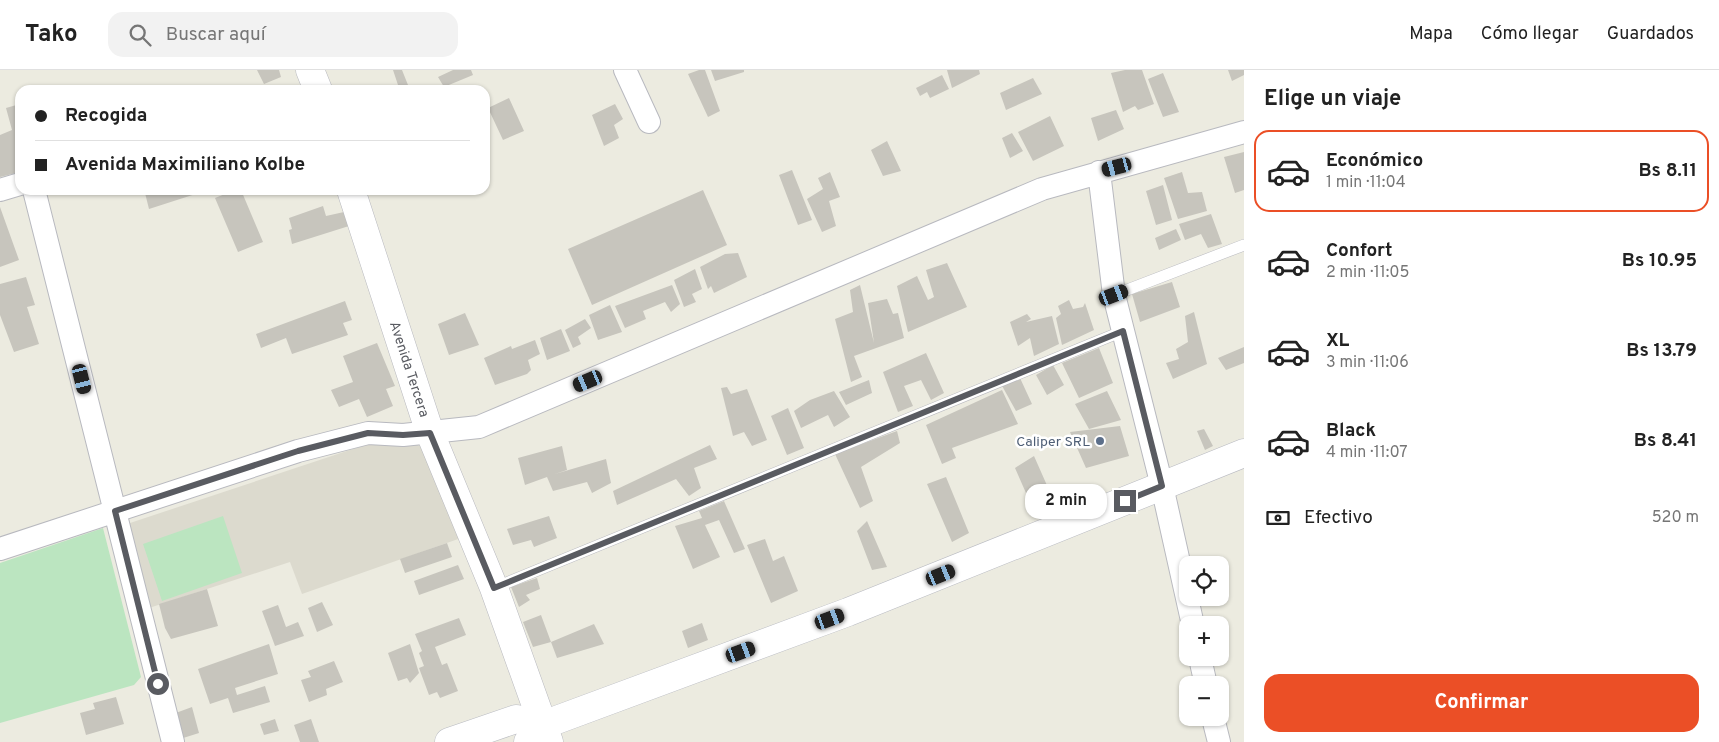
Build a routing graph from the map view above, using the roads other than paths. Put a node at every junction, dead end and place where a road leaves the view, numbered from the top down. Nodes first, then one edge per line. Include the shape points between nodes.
1 (310, 70) edge
2 (625, 70) edge
3 (316, 85) edge
4 (649, 122) dead end
5 (1244, 132) edge
6 (1099, 172) junction
7 (15, 186) edge
8 (0, 190) edge
9 (35, 195) edge
10 (353, 195) edge
11 (1244, 245) edge
12 (1114, 295) junction
13 (1123, 331) junction
14 (430, 433) junction
15 (1244, 453) edge
16 (1162, 486) junction
17 (115, 511) junction
18 (0, 549) edge
19 (494, 588) junction
20 (1191, 616) edge
21 (1215, 726) edge
22 (540, 736) edge
23 (172, 742) edge
24 (449, 742) edge
25 (1219, 742) edge

1 - 3 main road
2 - 4 street
5 - 6 street
6 - 12 street
6 - 14 street via 1042,189 479,427
7 - 8 street
9 - 17 street
10 - 14 main road, Avenida Tercera
11 - 12 lane
12 - 13 street
13 - 16 street
13 - 19 lane
14 - 17 street via 368,433 298,451
14 - 19 main road, Avenida Tercera
15 - 16 main road
16 - 20 street
16 - 22 main road
17 - 18 street
17 - 23 street
19 - 22 main road, Avenida Tercera
21 - 25 street
22 - 24 main road via 516,719

